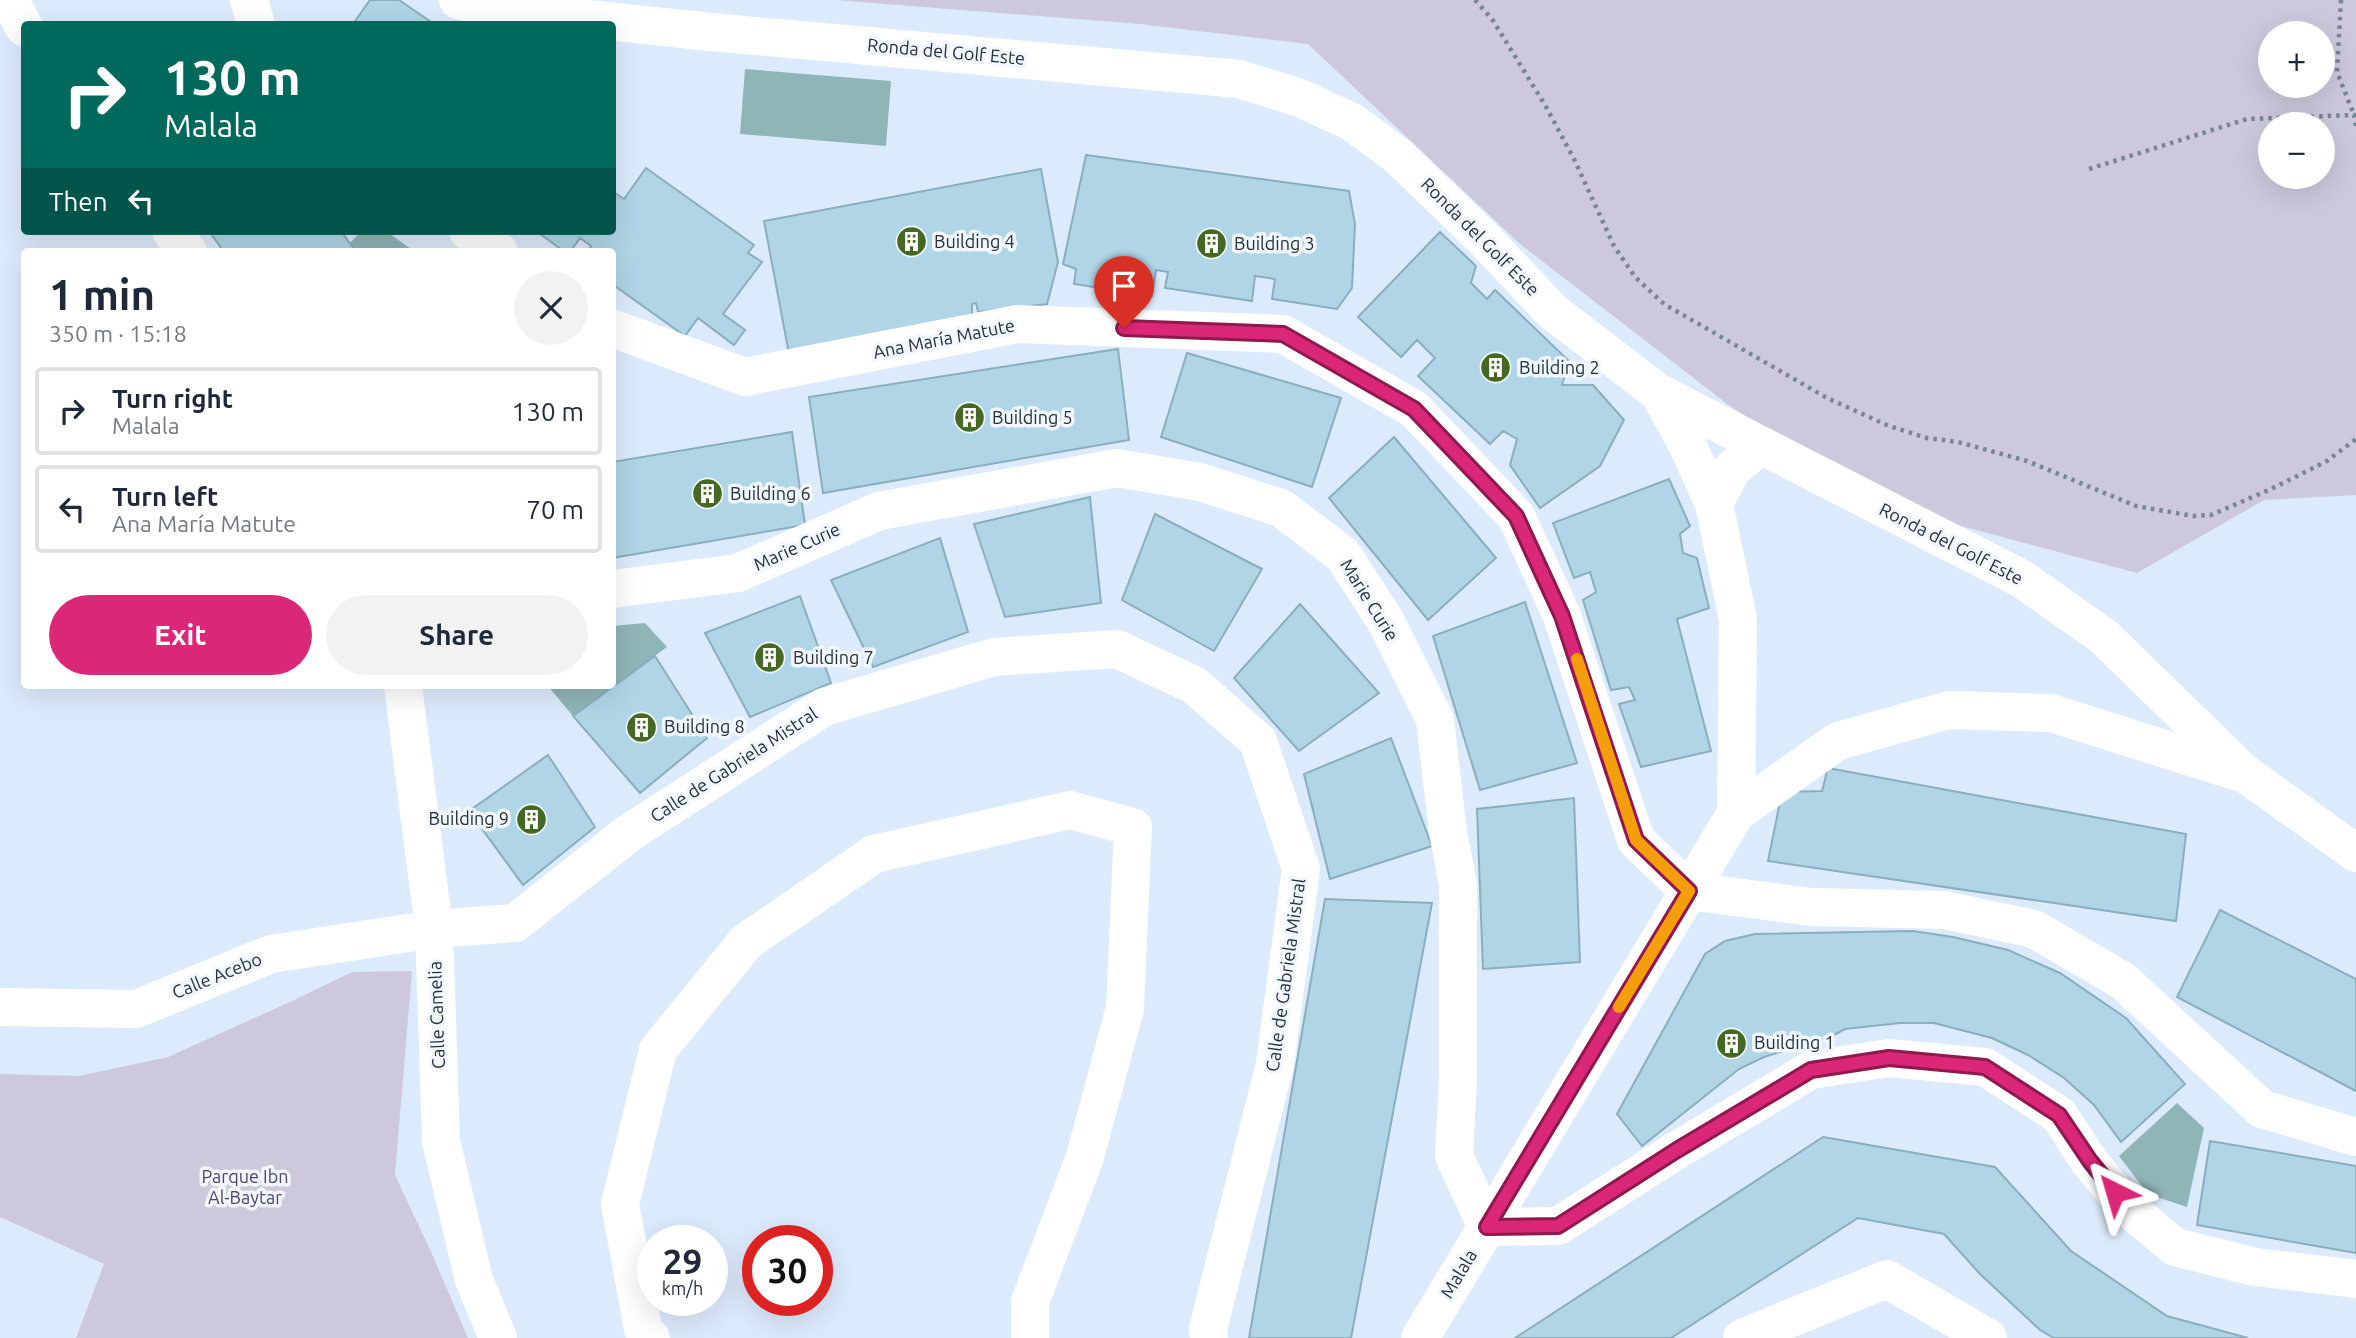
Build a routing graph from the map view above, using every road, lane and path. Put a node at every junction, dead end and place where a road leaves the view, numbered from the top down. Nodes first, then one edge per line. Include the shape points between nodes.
1 (10, 0) edge
2 (248, 0) edge
3 (458, 0) edge
4 (1475, 0) edge
5 (2341, 0) edge
6 (21, 21) edge
7 (255, 21) edge
8 (606, 21) edge
9 (616, 22) edge
10 (2355, 117) edge
11 (2356, 127) edge
12 (2089, 169) dead end
13 (474, 235) edge
14 (493, 248) edge
15 (616, 329) edge
16 (1659, 393) junction
17 (2356, 439) edge
18 (1760, 446) junction
19 (1714, 504) junction
20 (616, 588) edge
21 (402, 689) edge
22 (2244, 774) junction
23 (1736, 813) junction
24 (2356, 853) edge
25 (1689, 891) junction
26 (435, 929) junction
27 (0, 1007) edge
28 (2356, 1138) edge
29 (1487, 1227) junction
30 (2356, 1279) edge
31 (498, 1338) edge
32 (651, 1338) edge
33 (1030, 1338) edge
34 (1209, 1338) edge
35 (1420, 1338) edge
36 (1742, 1338) edge
37 (1988, 1338) edge

1 - 6 street
2 - 7 street
3 - 8 street, Ronda del Golf Este via 502,10
4 - 17 path via 1492,19 1545,105 1614,246 1635,277 1664,304 1827,398 1927,438 2027,461 2136,506 2193,516 2211,515 2271,489 2327,461
5 - 10 path via 2337,72
9 - 16 street, Ronda del Golf Este via 1239,79 1300,98 1352,122 1398,156 1553,312
10 - 11 path
10 - 12 path via 2247,119
13 - 14 street
15 - 25 street, Ana María Matute via 745,377 1018,324 1283,334 1414,409 1516,516 1562,616 1636,840
16 - 18 street, Ronda del Golf Este
16 - 19 street
18 - 19 street via 1732,469
18 - 22 street, Ronda del Golf Este via 2022,579 2103,636
19 - 23 street via 1738,619
20 - 29 street, Marie Curie via 738,573 879,511 1117,468 1200,482 1282,508 1343,555 1385,620 1436,720 1458,884 1454,1156
21 - 26 street, Calle Camelia
22 - 23 street via 2051,713 1949,710 1838,741
22 - 24 street, Ronda del Golf Este
23 - 25 street, Malala
25 - 28 street via 1812,907 1944,909 2034,929 2123,981 2262,1109
25 - 29 street, Malala
26 - 27 street, Calle Acebo via 271,954 136,1009
26 - 31 street, Calle Camelia via 441,1141 474,1280
26 - 34 street, Calle de Gabriela Mistral via 515,923 629,833 824,707 994,657 1116,649 1194,685 1258,741 1301,869 1275,1064
29 - 30 street via 1558,1226 1811,1070 1889,1058 1985,1067 2059,1115 2127,1207 2175,1247 2255,1267
29 - 35 street, Malala
32 - 33 street via 643,1329 620,1204 658,1050 747,942 874,854 1070,810 1133,827 1125,1008 1085,1157 1030,1302
36 - 37 street via 1887,1279

